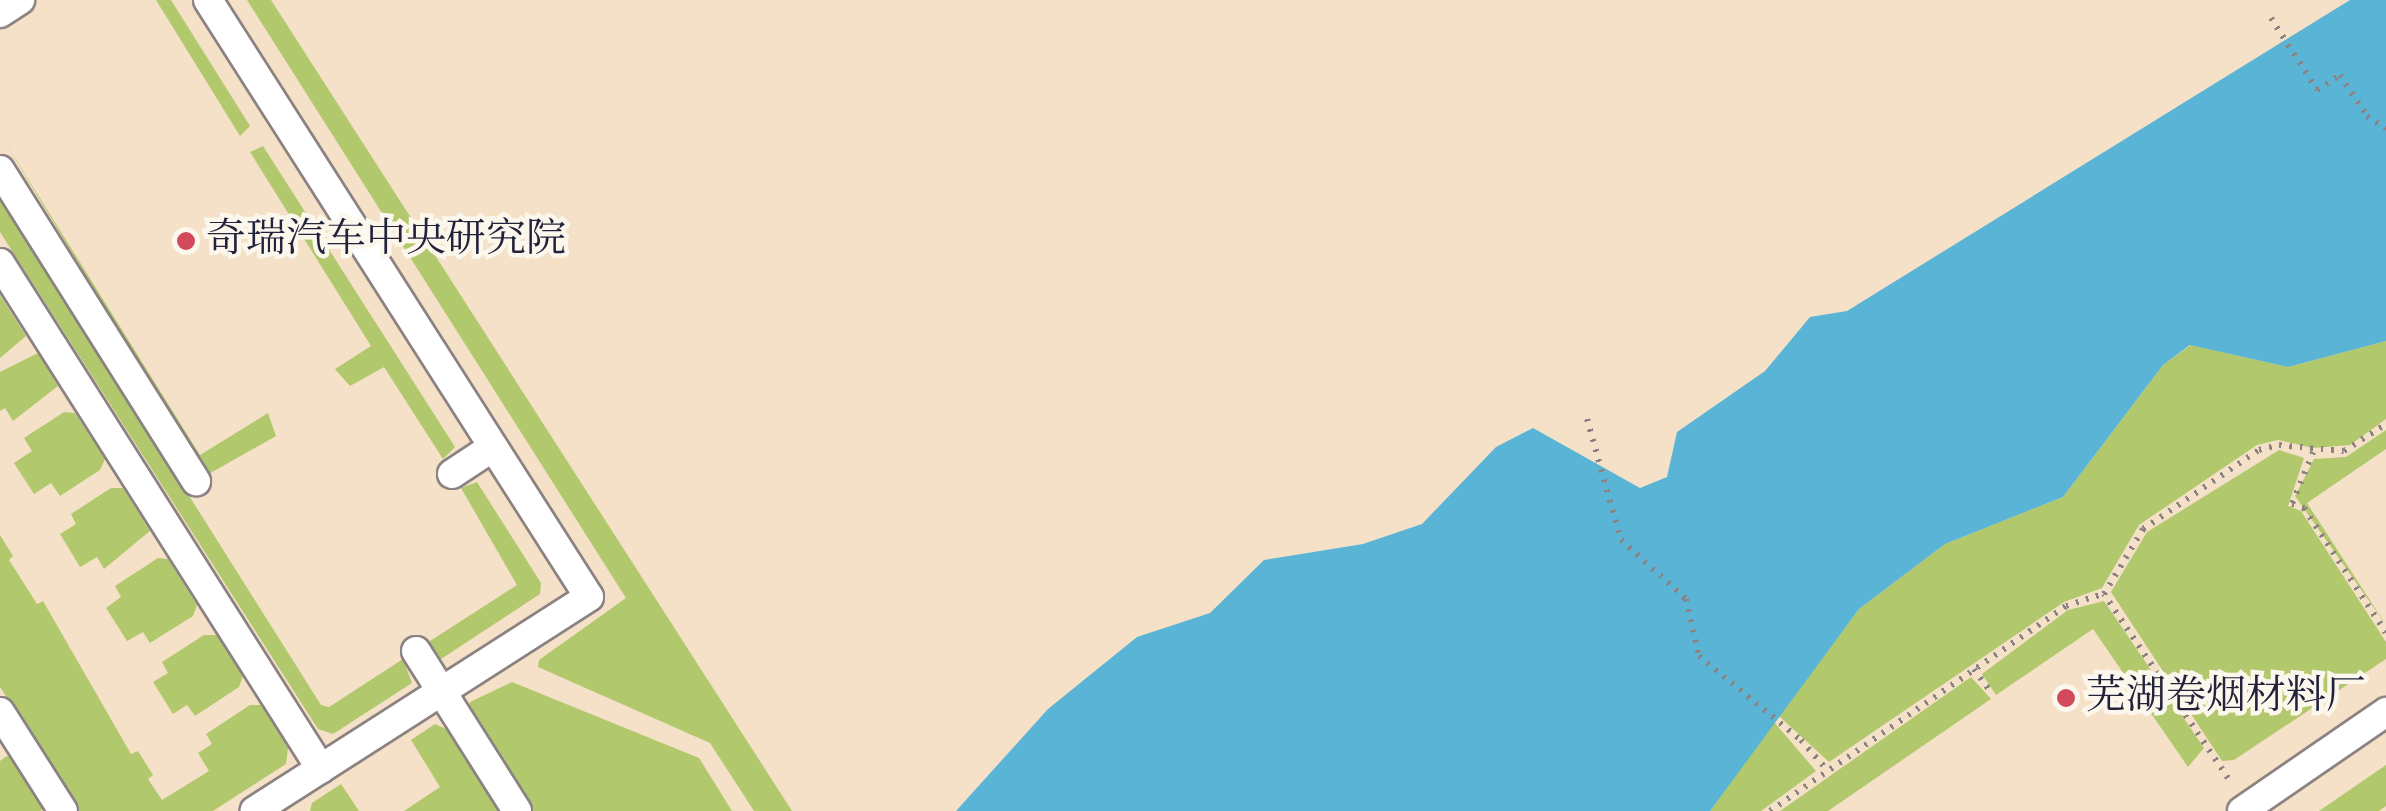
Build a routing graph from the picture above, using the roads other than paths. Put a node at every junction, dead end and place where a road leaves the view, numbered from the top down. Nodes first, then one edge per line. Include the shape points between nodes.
1 (20, 0) edge
2 (208, 0) edge
3 (0, 13) edge
4 (0, 170) edge
5 (0, 264) edge
6 (493, 447) junction
7 (452, 474) dead end
8 (196, 482) dead end
9 (416, 651) dead end
10 (441, 692) junction
11 (0, 712) edge
12 (2386, 712) edge
13 (321, 768) junction
14 (273, 806) edge
15 (2244, 809) edge
16 (64, 811) edge
17 (517, 811) edge

1 - 3 lane
2 - 6 lane
4 - 8 lane
5 - 13 lane
6 - 7 lane
6 - 10 lane via 589,597
9 - 10 lane
10 - 13 lane
10 - 17 lane
11 - 16 lane
12 - 15 lane
13 - 14 lane

